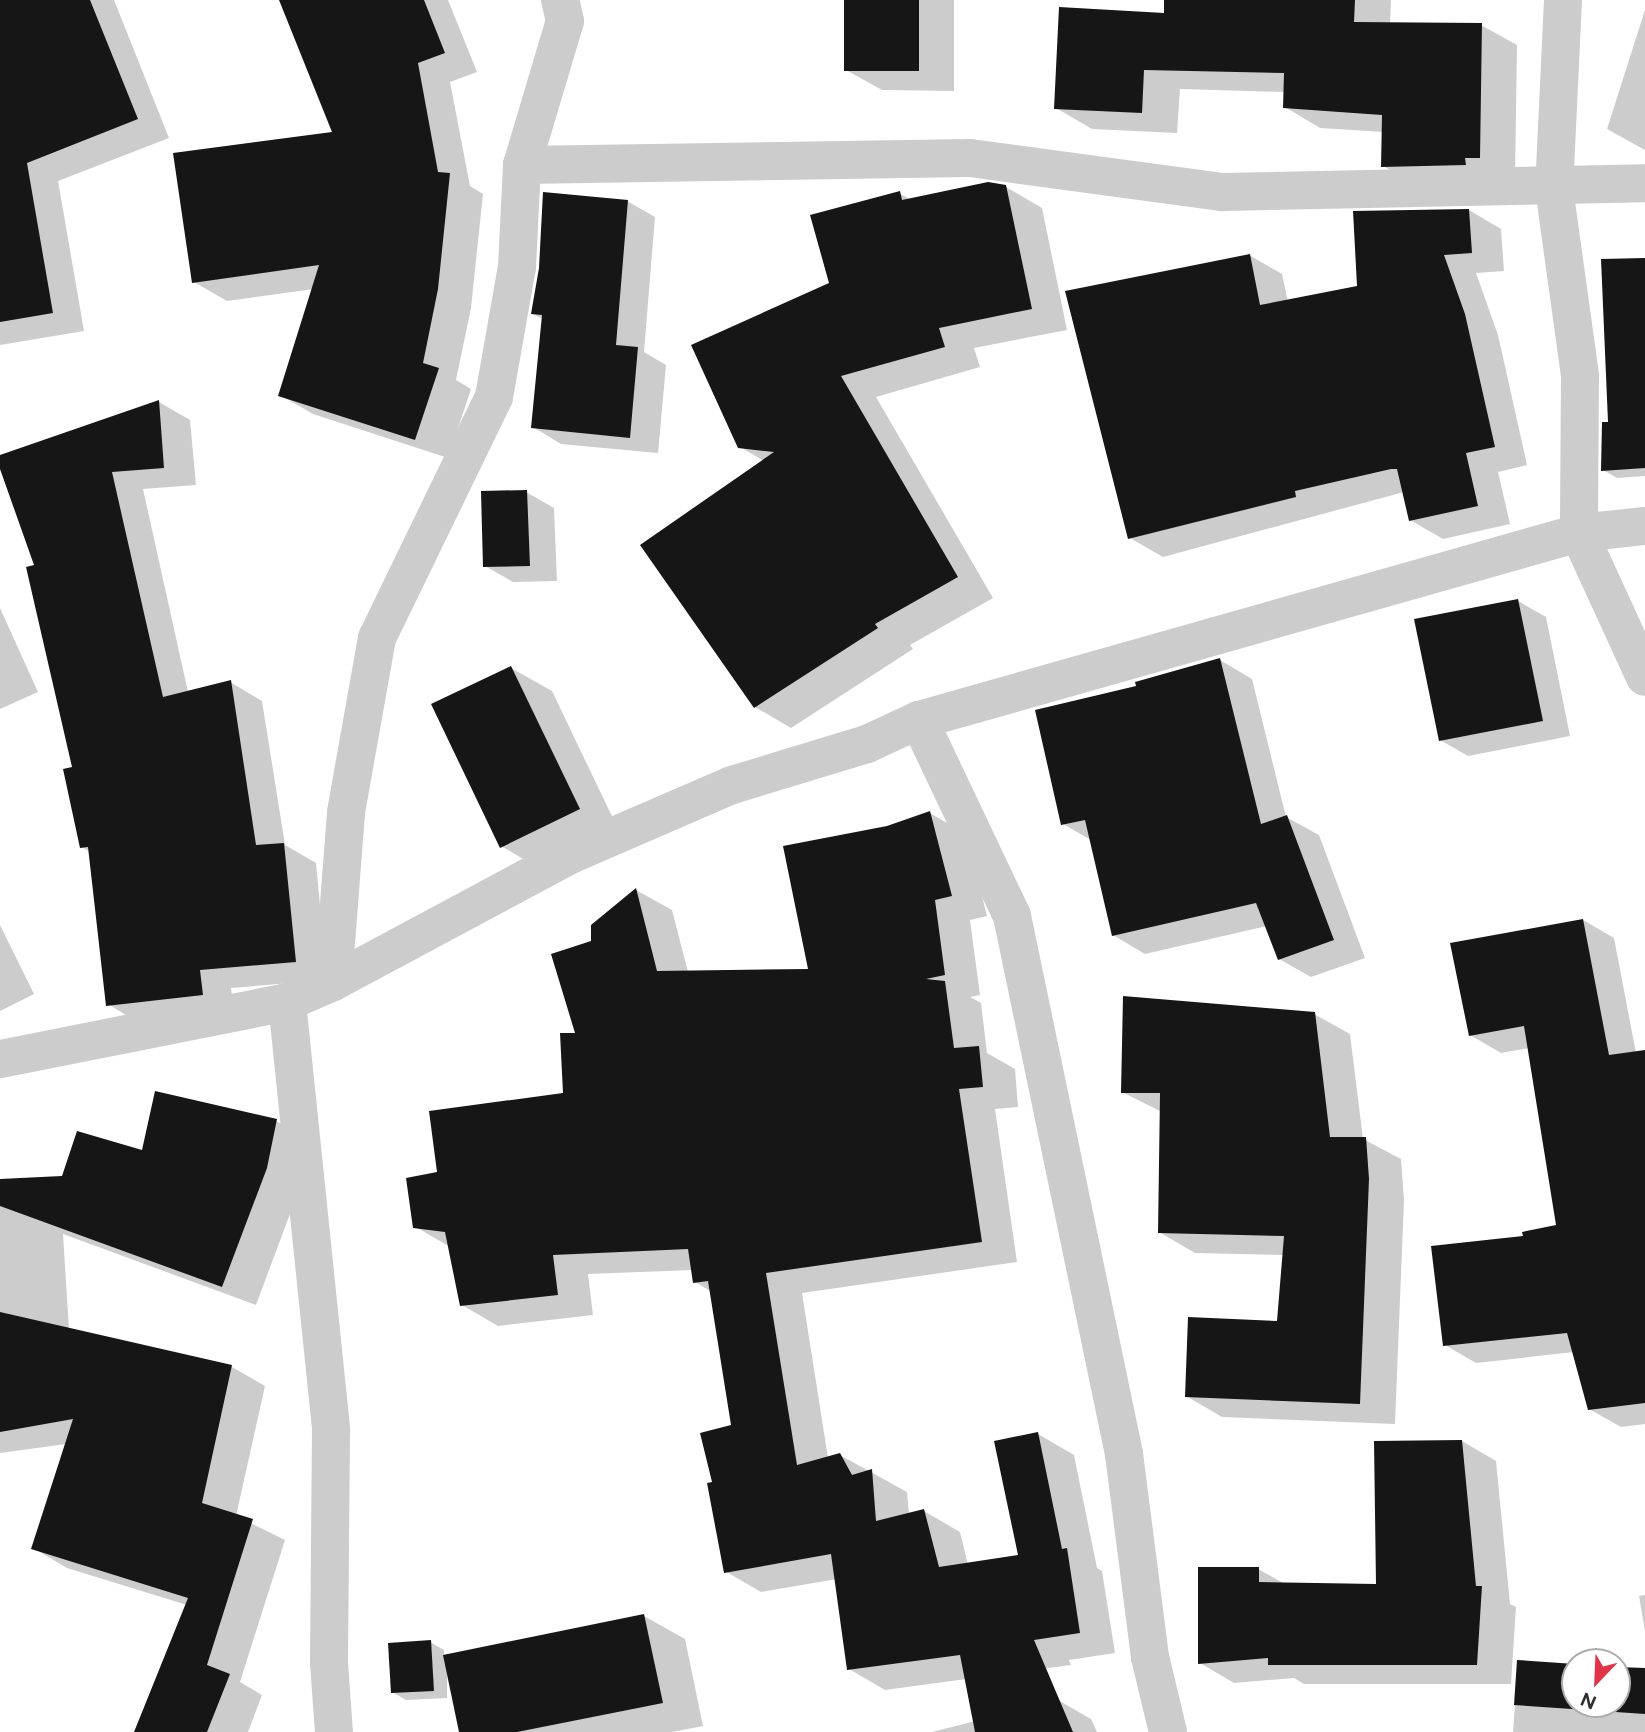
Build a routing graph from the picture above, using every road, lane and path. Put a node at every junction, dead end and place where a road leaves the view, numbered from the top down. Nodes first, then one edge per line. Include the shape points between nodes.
1 (561, 0) edge
2 (1563, 0) edge
3 (522, 165) junction
4 (1645, 183) edge
5 (1554, 188) junction
6 (1645, 526) edge
7 (1579, 533) junction
8 (1645, 677) edge
9 (919, 720) junction
10 (334, 982) junction
11 (287, 1002) junction
12 (0, 1059) edge
13 (334, 1732) edge
14 (1168, 1732) edge

1 - 3 street via 565,21
2 - 5 street
3 - 5 street via 970,158 1223,192 1459,189 1520,183
3 - 10 street via 517,267 494,397 377,638 346,812
4 - 5 street
5 - 7 street via 1580,375
6 - 7 street
7 - 8 street
7 - 9 street
9 - 10 street via 867,744 732,785 570,855
9 - 14 street via 1012,916 1124,1454 1150,1657
10 - 11 street
11 - 12 street
11 - 13 street via 331,1431 329,1663

